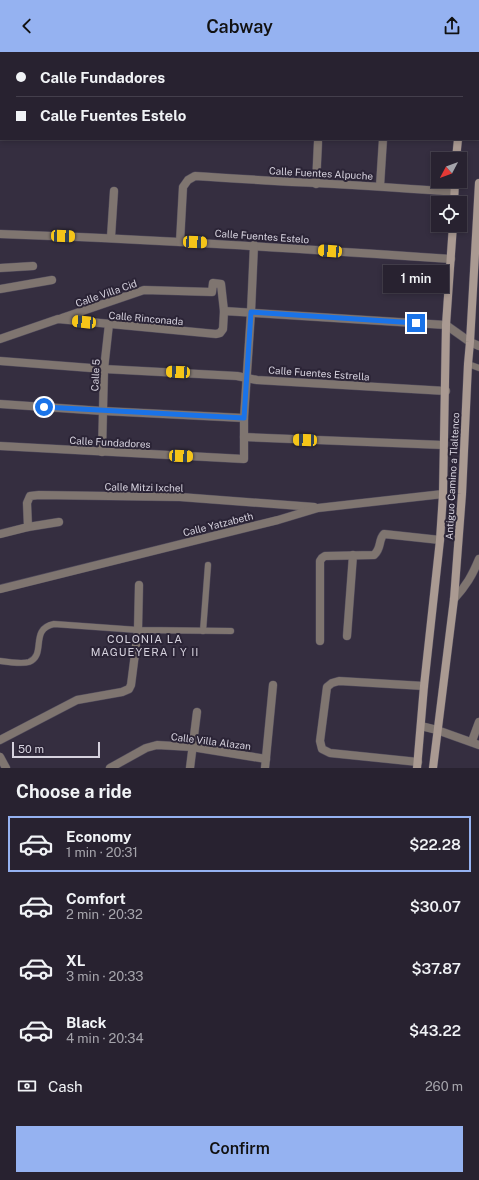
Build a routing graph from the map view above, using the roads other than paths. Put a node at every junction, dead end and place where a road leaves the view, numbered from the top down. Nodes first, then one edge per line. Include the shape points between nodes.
1 (382, 140) edge
2 (458, 140) edge
3 (318, 142) dead end
4 (457, 152) edge
5 (479, 183) edge
6 (316, 184) junction
7 (380, 186) junction
8 (454, 188) edge
9 (114, 191) dead end
10 (454, 192) junction
11 (454, 196) edge
12 (453, 232) edge
13 (0, 234) edge
14 (111, 237) junction
15 (180, 242) junction
16 (254, 245) junction
17 (451, 259) junction
18 (33, 266) dead end
19 (0, 268) edge
20 (52, 280) dead end
21 (0, 289) edge
22 (224, 311) junction
23 (251, 312) junction
24 (58, 319) junction
25 (109, 324) junction
26 (446, 325) junction
27 (0, 339) edge
28 (470, 342) junction
29 (479, 346) edge
30 (0, 361) edge
31 (468, 364) junction
32 (479, 368) edge
33 (104, 369) junction
34 (247, 378) junction
35 (446, 391) junction
36 (0, 404) edge
37 (103, 411) junction
38 (244, 418) junction
39 (244, 437) junction
40 (444, 445) junction
41 (0, 446) edge
42 (102, 452) junction
43 (443, 494) junction
44 (318, 508) junction
45 (60, 522) dead end
46 (28, 527) junction
47 (0, 532) edge
48 (440, 540) junction
49 (353, 555) junction
50 (479, 559) edge
51 (208, 565) dead end
52 (139, 585) dead end
53 (0, 589) edge
54 (454, 599) junction
55 (138, 630) junction
56 (202, 631) junction
57 (232, 631) dead end
58 (347, 636) dead end
59 (320, 641) dead end
60 (0, 661) edge
61 (273, 685) dead end
62 (424, 686) junction
63 (198, 712) dead end
64 (479, 722) edge
65 (420, 726) junction
66 (437, 730) junction
67 (0, 740) edge
68 (475, 743) edge
69 (192, 747) junction
70 (0, 757) edge
71 (266, 759) junction
72 (418, 765) edge
73 (6, 768) edge
74 (110, 768) edge
75 (190, 768) edge
76 (265, 768) edge
77 (433, 768) edge

1 - 7 street
2 - 4 street
3 - 6 street
5 - 28 street, Antiguo Camino a Tlaltenco
6 - 7 street, Calle Fuentes Alpuche
6 - 15 street, Calle Fuentes Alpuche via 195,176 183,187
7 - 10 street, Calle Fuentes Alpuche
8 - 10 street
9 - 14 street
10 - 11 street
12 - 17 street
13 - 14 street, Calle Fuentes Estelo
14 - 15 street, Calle Fuentes Estelo
15 - 16 street, Calle Fuentes Estelo
16 - 17 street, Calle Fuentes Estelo
16 - 23 street
17 - 26 street
18 - 19 street
20 - 21 street
22 - 23 street
22 - 24 street, Calle Villa Cid via 221,284 212,283 212,292 144,290
22 - 25 street, Calle Rinconada via 223,329 216,334
23 - 26 street
23 - 34 street
24 - 25 street, Calle Rinconada
24 - 27 street, Calle Rinconada
25 - 33 street, Calle 5
26 - 28 street
26 - 35 street
28 - 29 street
28 - 31 street, Antiguo Camino a Tlaltenco
30 - 33 street, Calle Fuentes Estrella
31 - 32 lane
31 - 54 street, Antiguo Camino a Tlaltenco
33 - 34 street, Calle Fuentes Estrella
33 - 37 street, Calle 5
34 - 35 street, Calle Fuentes Estrella
34 - 38 street
35 - 40 street
36 - 37 street
37 - 38 street
37 - 42 street, Calle 5
38 - 39 street
39 - 40 street
39 - 42 street, Calle Fundadores via 244,459
40 - 43 street
41 - 42 street, Calle Fundadores
43 - 44 street, Calle Yatzabeth
43 - 48 street
44 - 46 street, Calle Mitzi Ixchel via 180,497 40,495 30,496 27,503
44 - 53 street, Calle Yatzabeth
45 - 46 street
46 - 47 street
48 - 49 street via 384,534 374,555
48 - 62 street
49 - 58 street
49 - 59 street via 325,556 320,562
50 - 54 street via 472,576
51 - 56 lane
52 - 55 street
54 - 66 street, Antiguo Camino a Tlaltenco
55 - 56 lane
55 - 60 lane via 47,625 42,630 34,658 27,663
55 - 67 street via 129,689 77,700
56 - 57 lane
61 - 71 street
62 - 65 street
62 - 72 street via 339,681 332,683 327,687 320,741 322,749 330,752
63 - 69 street
64 - 68 street
65 - 66 street
65 - 72 street
66 - 68 street
66 - 77 street, Antiguo Camino a Tlaltenco
69 - 71 street, Calle Villa Alazan
69 - 74 street, Calle Villa Alazan via 157,745 146,748
69 - 75 street
70 - 73 street
71 - 76 street

